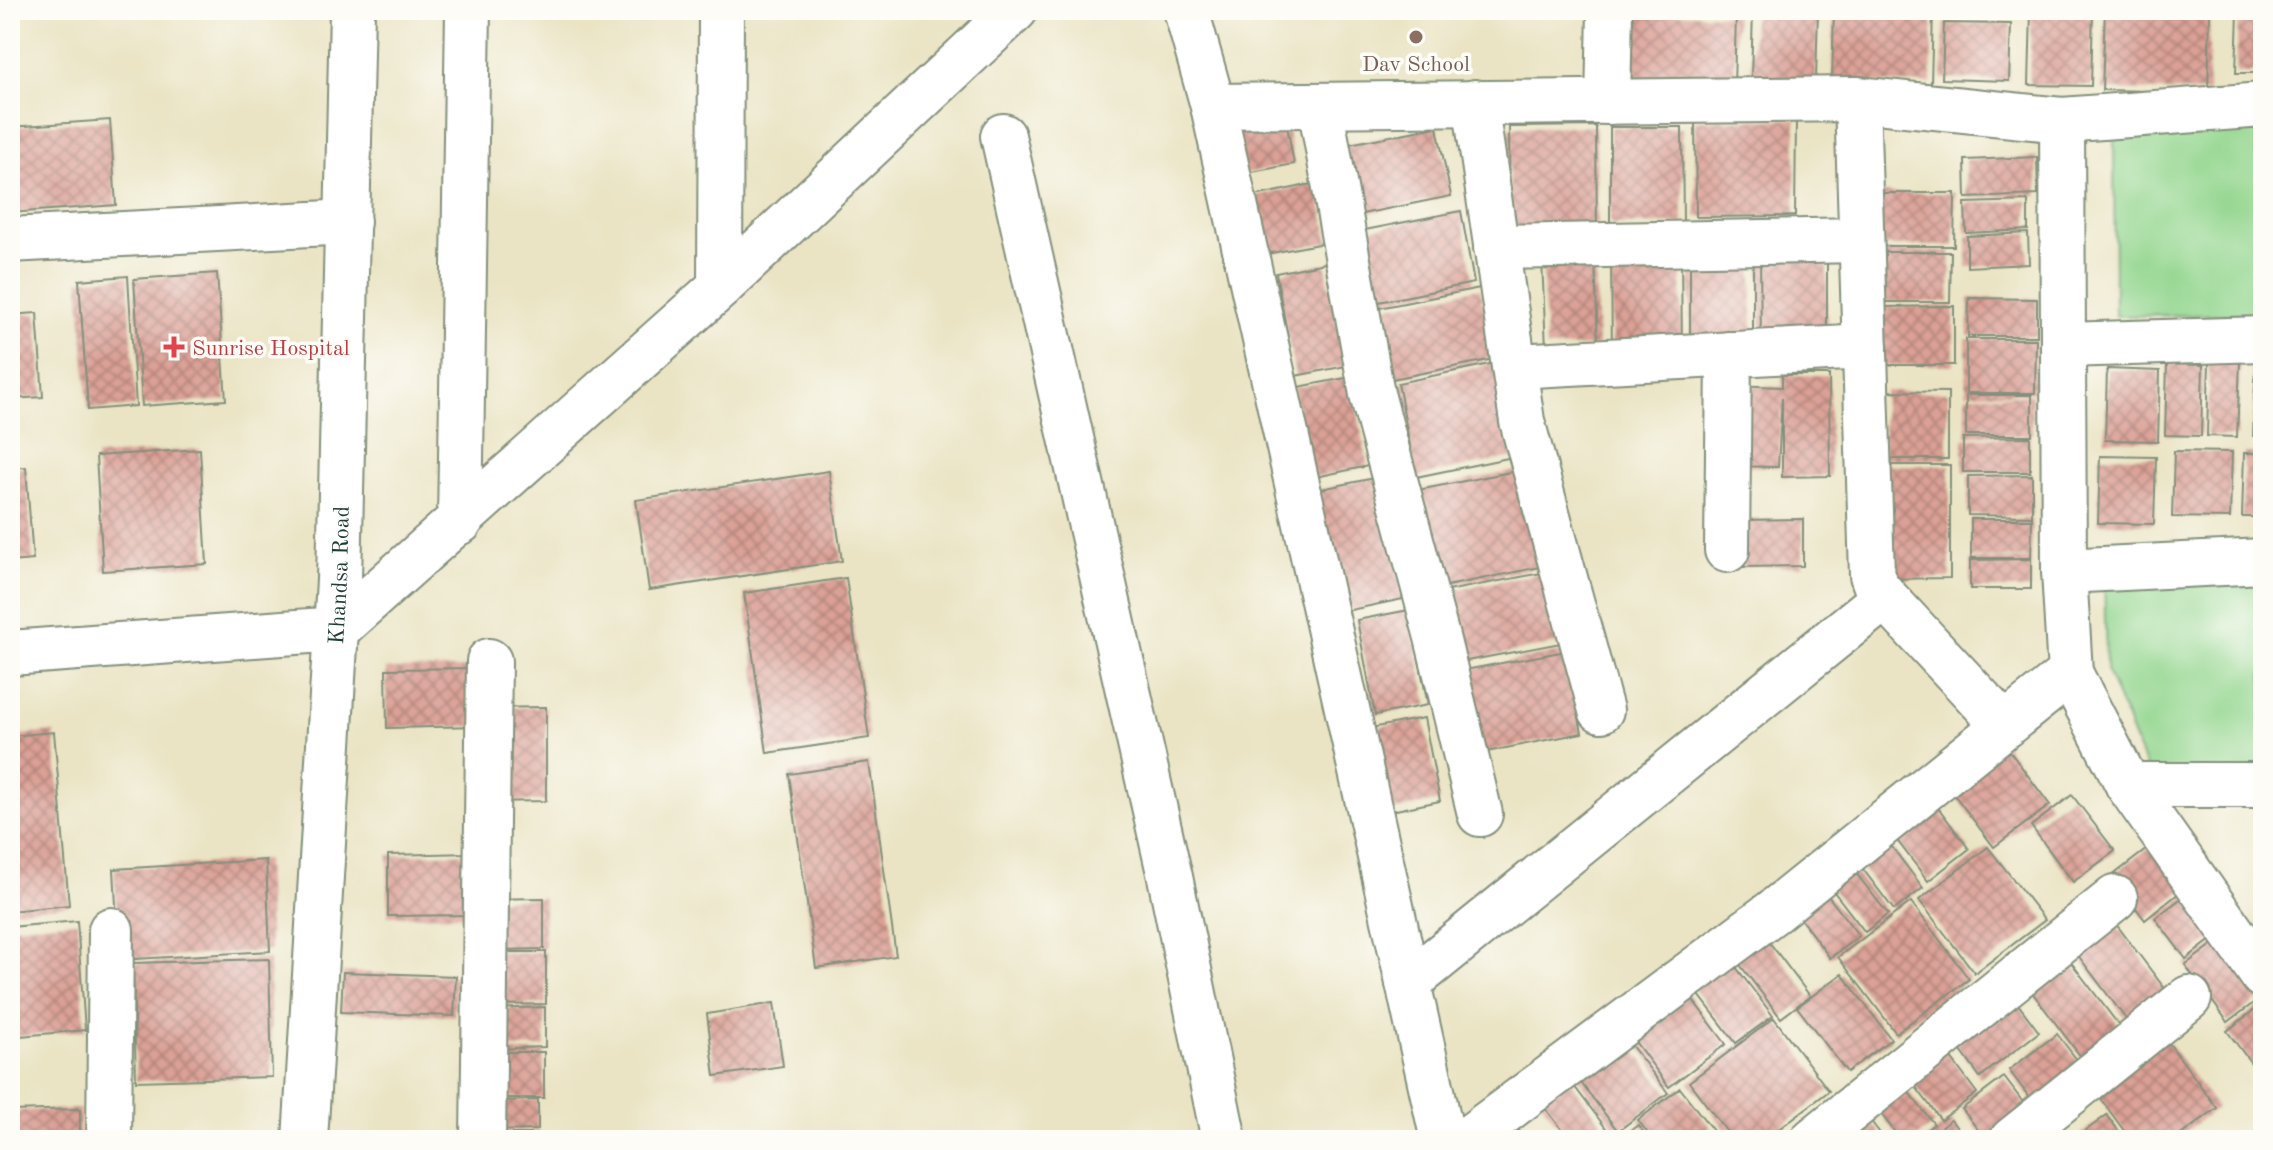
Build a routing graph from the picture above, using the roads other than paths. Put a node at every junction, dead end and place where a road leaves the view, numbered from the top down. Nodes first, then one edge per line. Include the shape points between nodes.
1 (352, 10) edge
2 (468, 10) edge
3 (721, 10) edge
4 (1015, 10) edge
5 (1186, 10) edge
6 (1610, 10) edge
7 (981, 25) edge
8 (1857, 99) junction
9 (1475, 102) junction
10 (1608, 102) junction
11 (1320, 105) junction
12 (2263, 105) edge
13 (1213, 106) junction
14 (2062, 120) junction
15 (1003, 136) dead end
16 (348, 222) junction
17 (10, 240) edge
18 (1861, 240) junction
19 (1496, 247) junction
20 (720, 287) junction
21 (2263, 339) edge
22 (2064, 345) junction
23 (1865, 347) junction
24 (1729, 354) junction
25 (1514, 366) junction
26 (460, 522) junction
27 (1727, 550) dead end
28 (2263, 561) edge
29 (2064, 571) junction
30 (1885, 597) junction
31 (337, 629) junction
32 (10, 653) edge
33 (489, 661) dead end
34 (2070, 673) junction
35 (1601, 710) dead end
36 (2004, 725) junction
37 (2128, 785) junction
38 (2263, 785) edge
39 (1480, 814) dead end
40 (2115, 898) dead end
41 (111, 930) dead end
42 (2263, 976) edge
43 (1408, 983) junction
44 (2189, 998) dead end
45 (1827, 1136) edge
46 (109, 1140) edge
47 (305, 1140) edge
48 (483, 1140) edge
49 (1224, 1140) edge
50 (1443, 1140) edge
51 (1466, 1140) edge
52 (2012, 1140) edge

1 - 16 street, Khandsa Road
2 - 26 street
3 - 20 street
4 - 7 street
5 - 13 street
6 - 10 street
7 - 20 street
8 - 10 street
8 - 14 street
8 - 18 street
9 - 10 street
9 - 11 street
9 - 19 street
11 - 13 street
11 - 39 street via 1372,394
12 - 14 street
13 - 43 street
14 - 22 street
15 - 49 street
16 - 17 street
16 - 31 street, Khandsa Road
18 - 19 street
18 - 23 street
19 - 25 street
20 - 26 street
21 - 22 street
22 - 29 street
23 - 24 street
23 - 30 street via 1872,575
24 - 25 street
24 - 27 street
25 - 35 street via 1522,421
26 - 31 street
28 - 29 street
29 - 34 street
30 - 36 street
30 - 43 street
31 - 32 street
31 - 47 street, Khandsa Road
33 - 48 street
34 - 36 street
34 - 37 street
36 - 51 street via 1773,912
37 - 38 street
37 - 42 street
40 - 45 street
41 - 46 street
43 - 50 street
44 - 52 street

